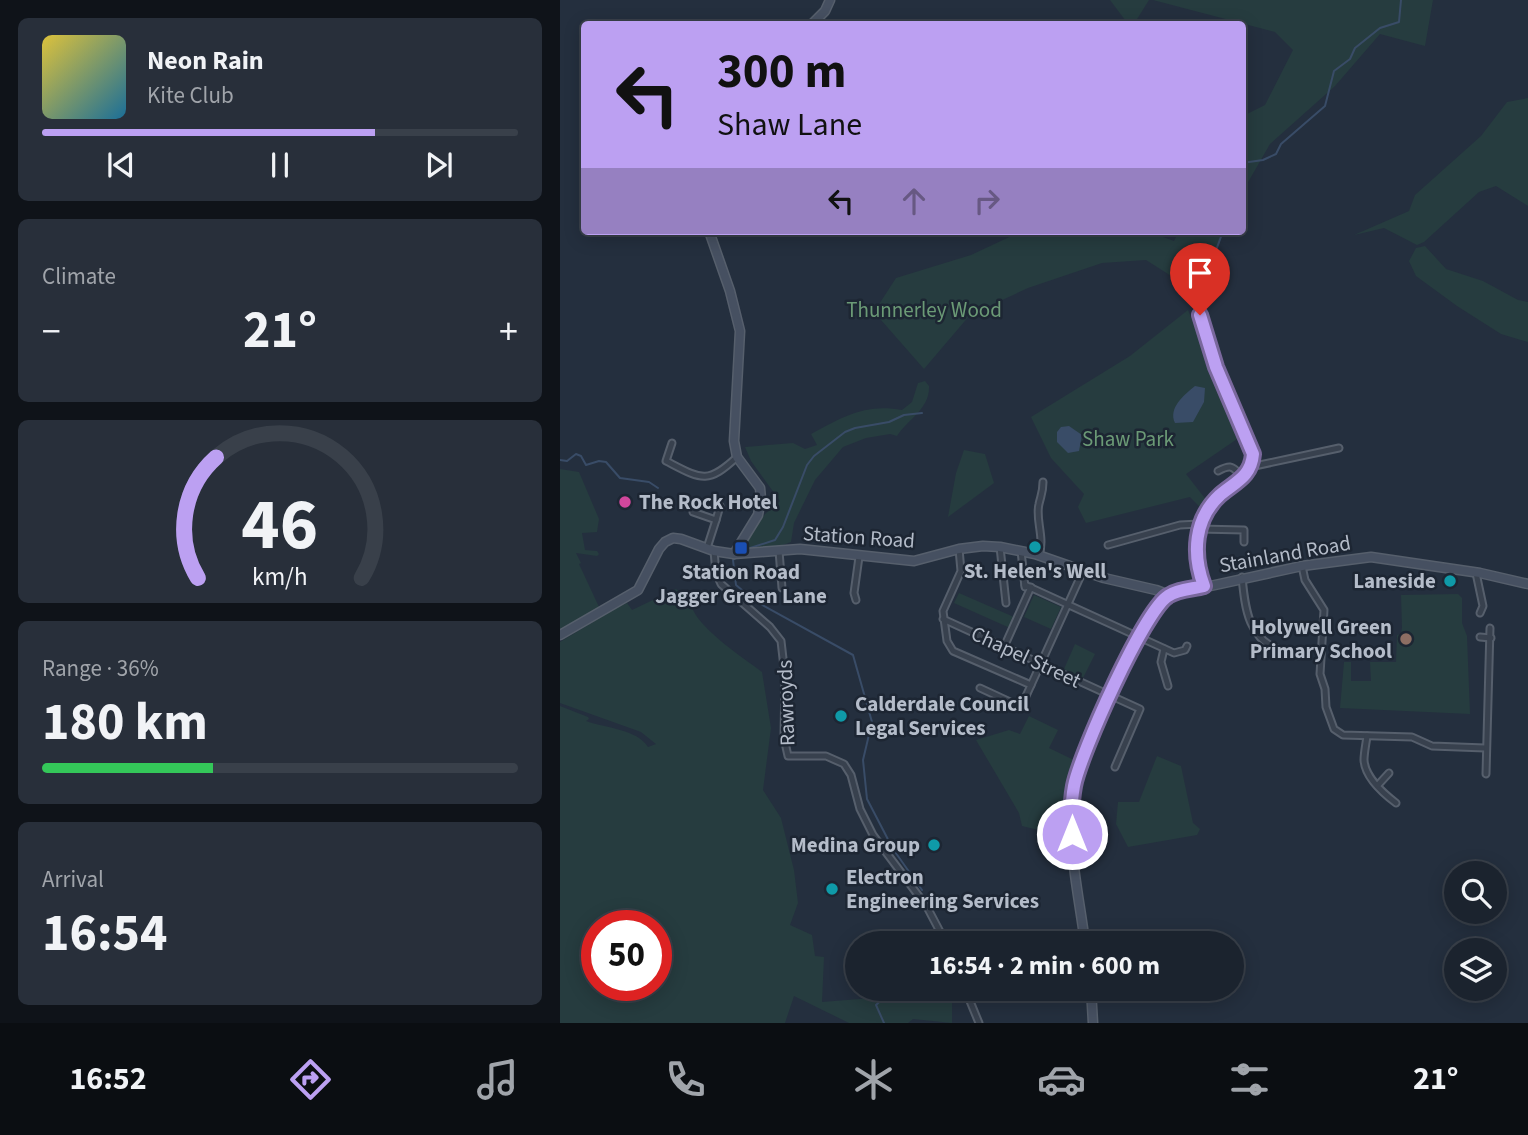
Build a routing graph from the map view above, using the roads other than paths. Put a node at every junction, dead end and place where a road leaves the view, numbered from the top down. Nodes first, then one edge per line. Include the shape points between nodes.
1 (830, 0) edge
2 (815, 21) edge
3 (710, 235) edge
4 (1197, 291) dead end
5 (672, 443) dead end
6 (1339, 448) dead end
7 (737, 457) junction
8 (1250, 467) junction
9 (1218, 471) dead end
10 (1245, 477) junction
11 (1043, 482) dead end
12 (720, 506) dead end
13 (693, 512) dead end
14 (716, 520) junction
15 (1199, 527) junction
16 (1244, 542) dead end
17 (1108, 545) dead end
18 (1000, 547) junction
19 (711, 549) junction
20 (959, 549) junction
21 (779, 551) junction
22 (1021, 551) junction
23 (735, 554) junction
24 (1039, 555) junction
25 (859, 557) junction
26 (1302, 566) junction
27 (1083, 571) junction
28 (1476, 573) junction
29 (1242, 577) junction
30 (1528, 584) edge
31 (1028, 586) junction
32 (1204, 586) junction
33 (782, 588) dead end
34 (1169, 595) junction
35 (856, 600) dead end
36 (1006, 603) dead end
37 (1068, 605) junction
38 (1480, 613) dead end
39 (943, 619) junction
40 (1490, 628) dead end
41 (560, 635) edge
42 (1138, 637) junction
43 (1480, 637) dead end
44 (1491, 638) junction
45 (1187, 646) dead end
46 (1004, 647) junction
47 (1164, 649) junction
48 (1283, 651) dead end
49 (1041, 664) junction
50 (1031, 685) junction
51 (1168, 686) dead end
52 (980, 688) dead end
53 (1110, 695) junction
54 (1367, 736) junction
55 (1485, 748) junction
56 (1115, 767) dead end
57 (1389, 773) dead end
58 (1486, 774) dead end
59 (1378, 785) junction
60 (1396, 803) dead end
61 (940, 931) edge
62 (1083, 931) edge
63 (970, 1001) edge
64 (1092, 1001) edge
65 (979, 1023) edge
66 (1093, 1023) edge

1 - 2 street
3 - 7 street via 740,331
4 - 8 street via 1216,367 1253,454
5 - 7 street via 666,461 699,475 719,473
6 - 8 street
7 - 23 street via 760,488 761,499 758,515
8 - 10 street
9 - 10 street via 1227,466
10 - 15 street via 1208,508
11 - 24 street via 1044,495 1038,505
12 - 14 street
13 - 14 street
14 - 19 street
15 - 16 street via 1244,530
15 - 17 street via 1180,525
15 - 32 street via 1197,554
18 - 20 street, Station Road
18 - 22 street, Station Road
18 - 36 street
19 - 23 street, Station Road
19 - 41 street, Station Road via 681,539 667,540 638,590
19 - 61 street, Rawroyds via 721,583 781,640 788,756 826,756 844,764 873,835
20 - 25 street, Station Road via 914,561
20 - 39 street via 961,571
21 - 23 street, Station Road
21 - 25 street, Station Road via 821,550
21 - 33 street
22 - 24 street, Station Road
22 - 31 street
24 - 27 street, Station Road
25 - 35 street
26 - 28 street, Stainland Road via 1371,557
26 - 29 street, Stainland Road
26 - 54 street via 1305,580 1324,610 1321,674 1334,729 1343,735
27 - 34 street, Station Road
27 - 37 street
28 - 30 street, Stainland Road
28 - 38 street via 1483,606
29 - 32 street, Stainland Road
29 - 48 street via 1246,612 1254,631
31 - 37 street
31 - 46 street
32 - 34 street, Stainland Road
34 - 42 street via 1157,605
37 - 42 street
37 - 49 street
39 - 46 street, Chapel Street
39 - 50 street via 953,651
40 - 44 street
42 - 47 street
42 - 53 street
43 - 44 street
44 - 55 street
45 - 47 street via 1174,653
46 - 49 street, Chapel Street
47 - 51 street via 1161,663
49 - 50 street
49 - 53 street, Chapel Street
50 - 52 street via 1021,707
53 - 56 street, Chapel Street via 1140,709
53 - 62 street via 1074,786 1071,816
54 - 55 street via 1412,737 1432,747
54 - 59 street via 1364,763
55 - 58 street
57 - 59 street
59 - 60 street
63 - 65 street
64 - 66 street

